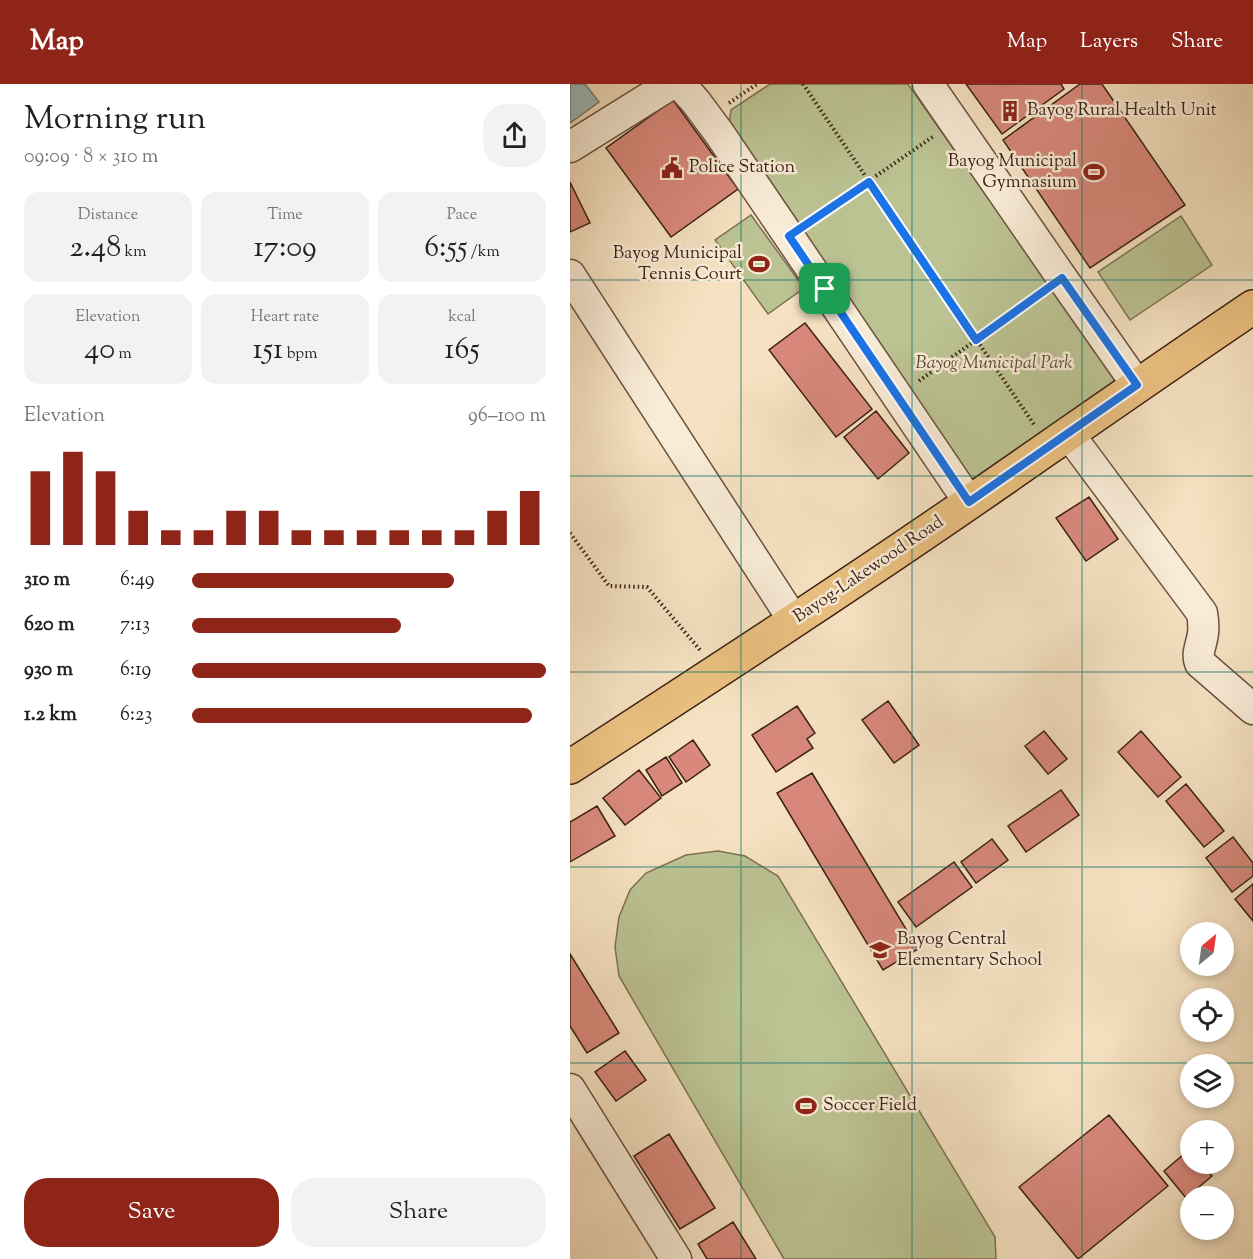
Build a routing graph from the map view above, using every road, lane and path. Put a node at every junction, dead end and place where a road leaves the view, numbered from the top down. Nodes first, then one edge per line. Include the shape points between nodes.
1 (671, 84) edge
2 (680, 84) edge
3 (802, 84) edge
4 (928, 84) edge
5 (955, 122) junction
6 (570, 147) edge
7 (869, 182) junction
8 (789, 236) junction
9 (570, 275) edge
10 (1062, 278) junction
11 (1253, 307) edge
12 (976, 340) junction
13 (1137, 385) junction
14 (898, 397) junction
15 (1059, 440) junction
16 (969, 502) junction
17 (570, 533) edge
18 (794, 621) junction
19 (717, 671) junction
20 (1253, 709) edge
21 (570, 767) edge
22 (570, 1089) edge
23 (676, 1259) edge

1 - 6 street
2 - 8 street
3 - 7 path
4 - 5 street
5 - 7 path
5 - 10 street
7 - 8 path
7 - 12 path
8 - 14 street
9 - 18 street
10 - 12 path
10 - 13 street
11 - 13 main road, Bayog-Lakewood Road
12 - 14 path
12 - 15 path
13 - 15 main road, Bayog-Lakewood Road
14 - 16 street
15 - 16 main road, Bayog-Lakewood Road
15 - 20 street via 1202,613 1200,663
16 - 18 main road, Bayog-Lakewood Road
17 - 19 path via 609,586 647,587
18 - 19 main road, Bayog-Lakewood Road
19 - 21 main road, Bayog-Lakewood Road
22 - 23 street

